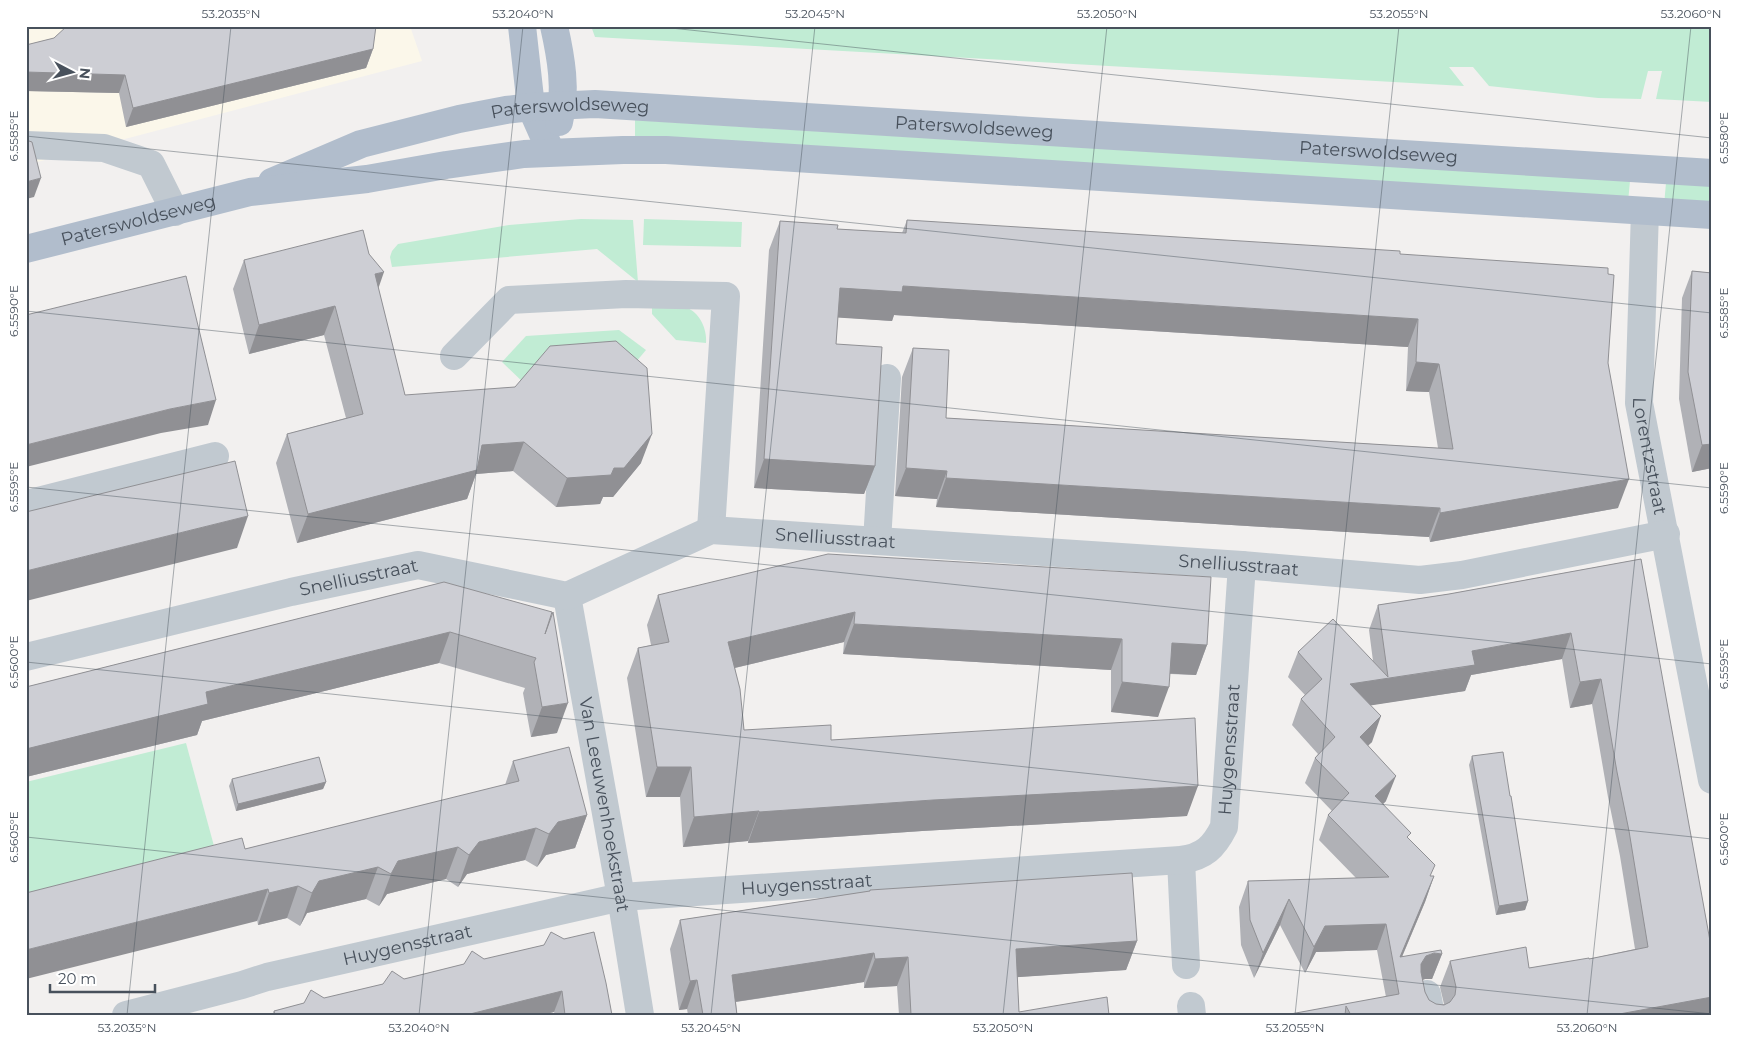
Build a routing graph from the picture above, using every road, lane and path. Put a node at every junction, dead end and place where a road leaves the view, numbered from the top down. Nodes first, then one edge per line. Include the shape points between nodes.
1 (522, 26) edge
2 (554, 26) edge
3 (564, 105) junction
4 (531, 107) junction
5 (26, 145) edge
6 (551, 152) junction
7 (1712, 173) edge
8 (250, 192) junction
9 (1645, 211) junction
10 (175, 212) junction
11 (1712, 215) edge
12 (26, 249) edge
13 (454, 356) dead end
14 (887, 378) dead end
15 (215, 456) dead end
16 (26, 504) edge
17 (711, 530) junction
18 (1666, 534) junction
19 (877, 541) junction
20 (1242, 564) junction
21 (567, 596) junction
22 (26, 657) edge
23 (1704, 696) edge
24 (1712, 780) edge
25 (1181, 860) junction
26 (621, 897) junction
27 (1186, 965) dead end
28 (126, 1015) edge
29 (640, 1015) edge

1 - 4 main road
2 - 3 main road via 560,51
3 - 4 main road, Paterswoldseweg
3 - 6 main road
3 - 7 main road, Paterswoldseweg via 627,105
4 - 6 main road
4 - 8 main road, Paterswoldseweg via 459,119 361,144
5 - 10 street via 104,148 151,164
6 - 8 main road, Paterswoldseweg via 367,179
6 - 9 main road, Paterswoldseweg via 666,150
8 - 10 main road, Paterswoldseweg
9 - 11 main road, Paterswoldseweg
9 - 18 street, Lorentzstraat via 1639,402
10 - 12 main road, Paterswoldseweg
13 - 17 street via 509,300 645,294 726,296
14 - 19 street
15 - 16 street
17 - 19 street, Snelliusstraat
17 - 21 street, Snelliusstraat
18 - 20 street, Snelliusstraat via 1462,575 1420,580
18 - 23 street, Lorentzstraat
19 - 20 street, Snelliusstraat
20 - 25 street, Huygensstraat via 1224,827 1217,841 1206,851
21 - 22 street, Snelliusstraat via 418,564
21 - 26 street, Van Leeuwenhoekstraat
23 - 24 street, Lorentzstraat
25 - 26 street, Huygensstraat
25 - 27 street
26 - 28 street, Huygensstraat via 267,977
26 - 29 street, Van Leeuwenhoekstraat

